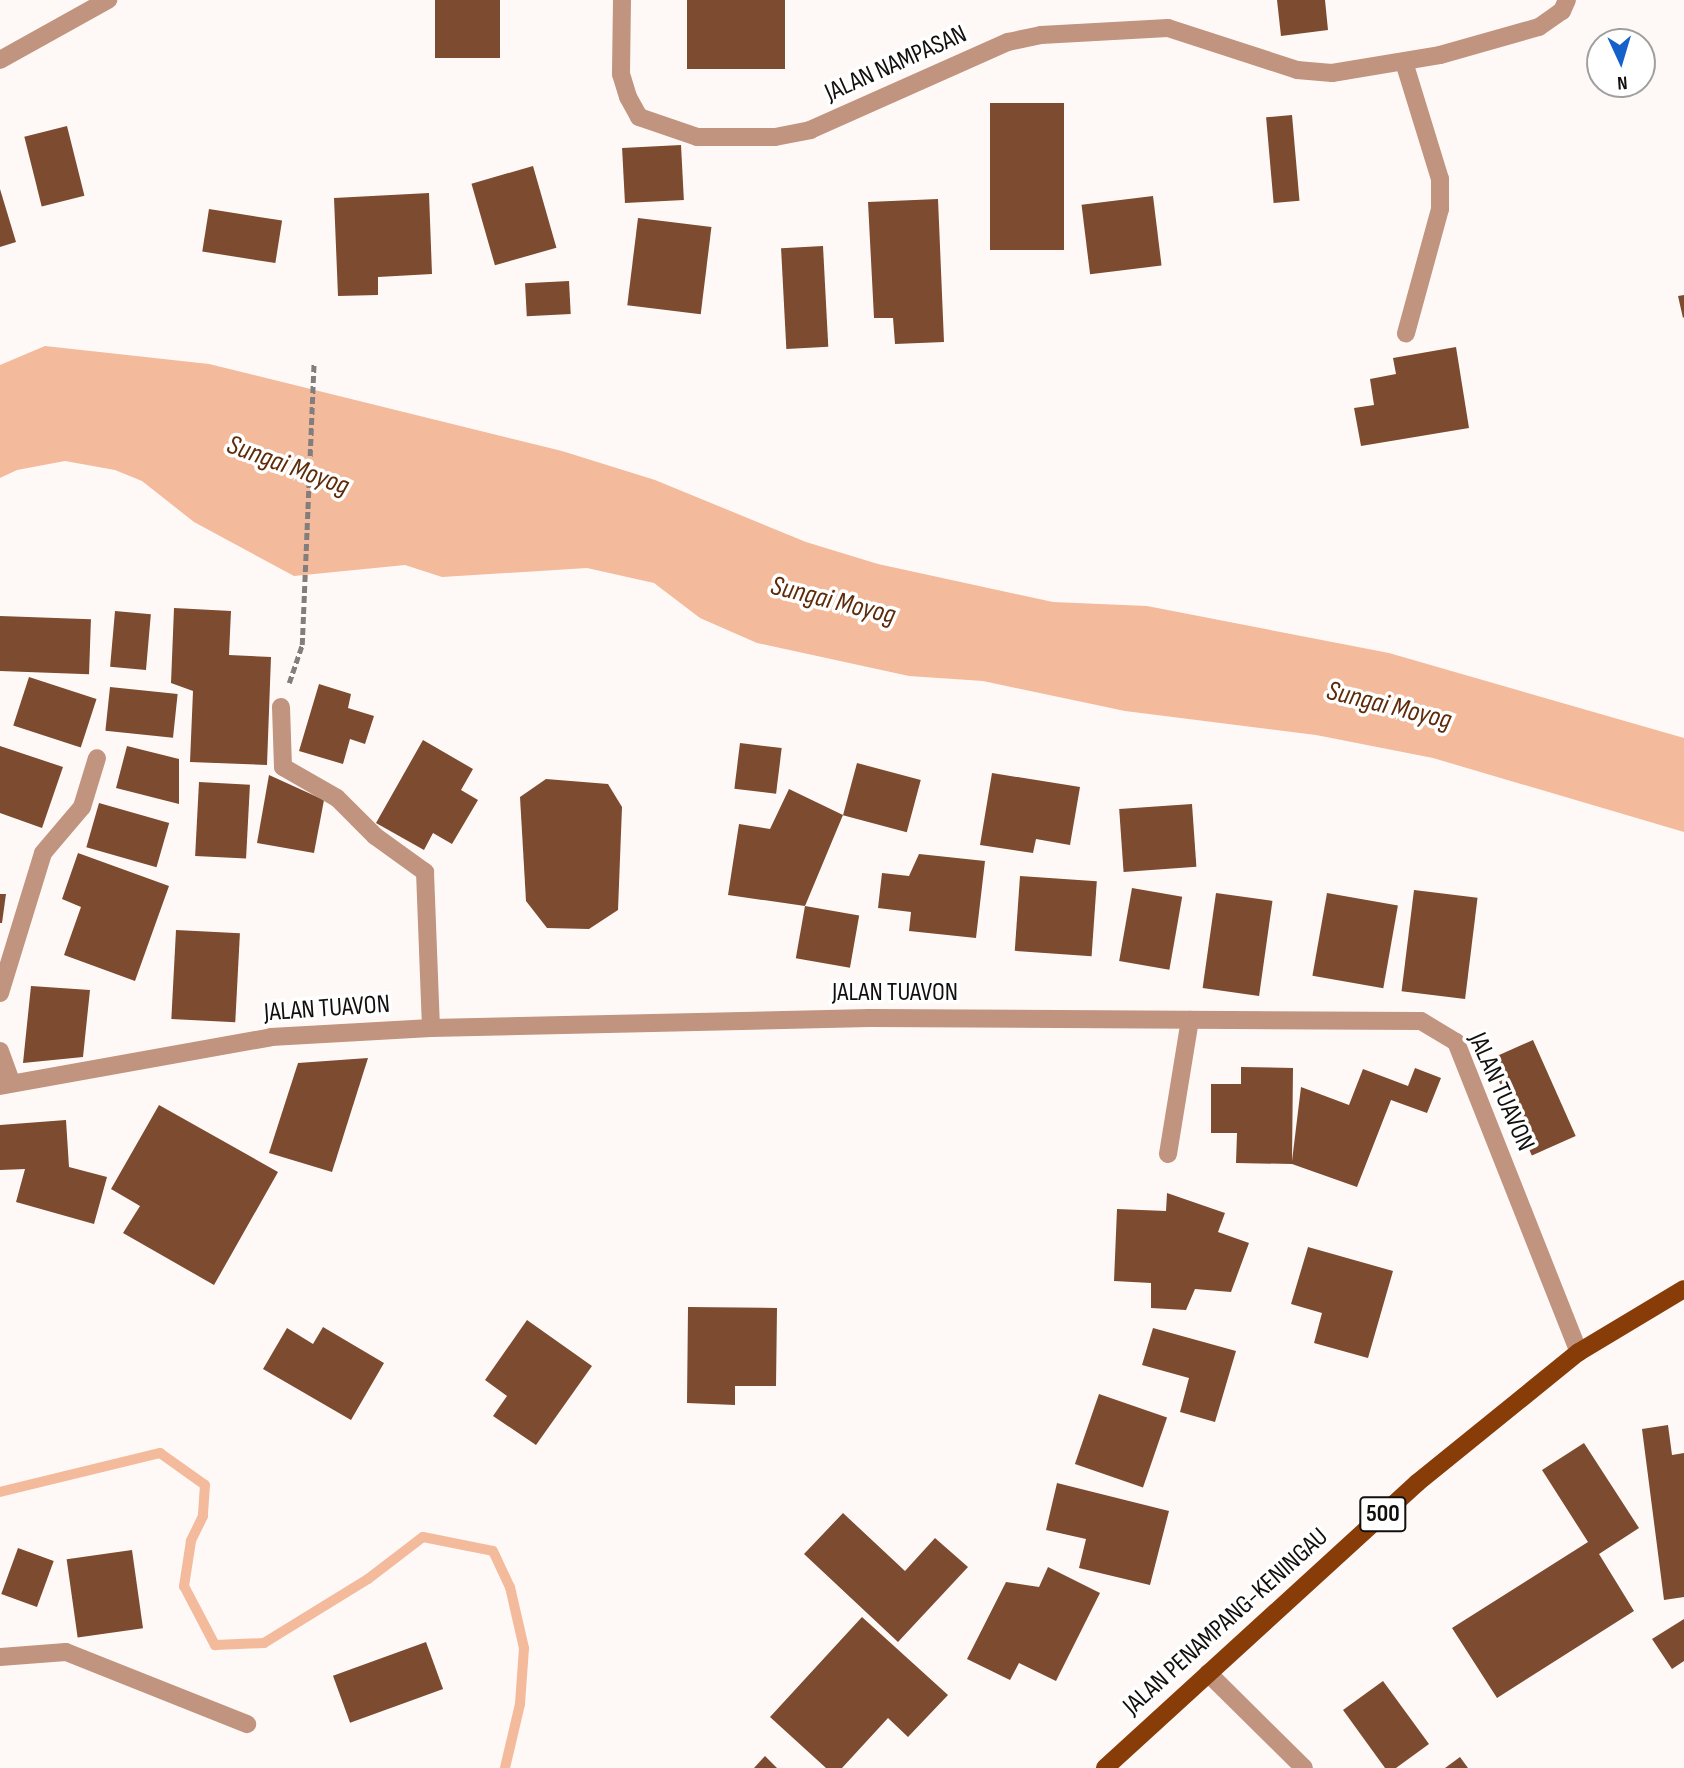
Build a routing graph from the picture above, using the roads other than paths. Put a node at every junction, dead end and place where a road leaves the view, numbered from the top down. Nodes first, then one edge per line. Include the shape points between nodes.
1 (108, 0) edge
2 (622, 0) edge
3 (1567, 0) edge
4 (0, 60) edge
5 (1404, 62) junction
6 (1406, 333) dead end
7 (281, 707) road end
8 (97, 758) dead end
9 (0, 993) edge
10 (1190, 1020) junction
11 (431, 1028) junction
12 (0, 1051) edge
13 (5, 1084) edge
14 (1168, 1154) dead end
15 (1684, 1289) edge
16 (1579, 1352) junction
17 (0, 1657) edge
18 (1208, 1673) junction
19 (247, 1724) dead end
20 (1105, 1768) edge
21 (1304, 1768) edge

1 - 4 street
2 - 5 street, JALAN NAMPASAN via 621,74 628,97 639,117 697,137 775,137 810,130 1008,42 1041,35 1168,28 1297,70 1332,73
3 - 5 street, JALAN NAMPASAN via 1562,11 1539,27
5 - 6 street via 1440,178 1440,209
7 - 11 street via 283,768 337,798 375,836 425,872
8 - 9 street via 82,807 43,853
10 - 11 street, JALAN TUAVON via 870,1018
10 - 14 street
10 - 16 street, JALAN TUAVON via 1421,1021 1442,1030 1456,1042
11 - 13 street, JALAN TUAVON via 271,1037
12 - 13 street
15 - 16 main road, JALAN PENAMPANG-KENINGAU / 500
16 - 18 main road, JALAN PENAMPANG-KENINGAU / 500 via 1417,1483
17 - 19 street via 66,1652
18 - 20 main road, JALAN PENAMPANG-KENINGAU / 500
18 - 21 street

